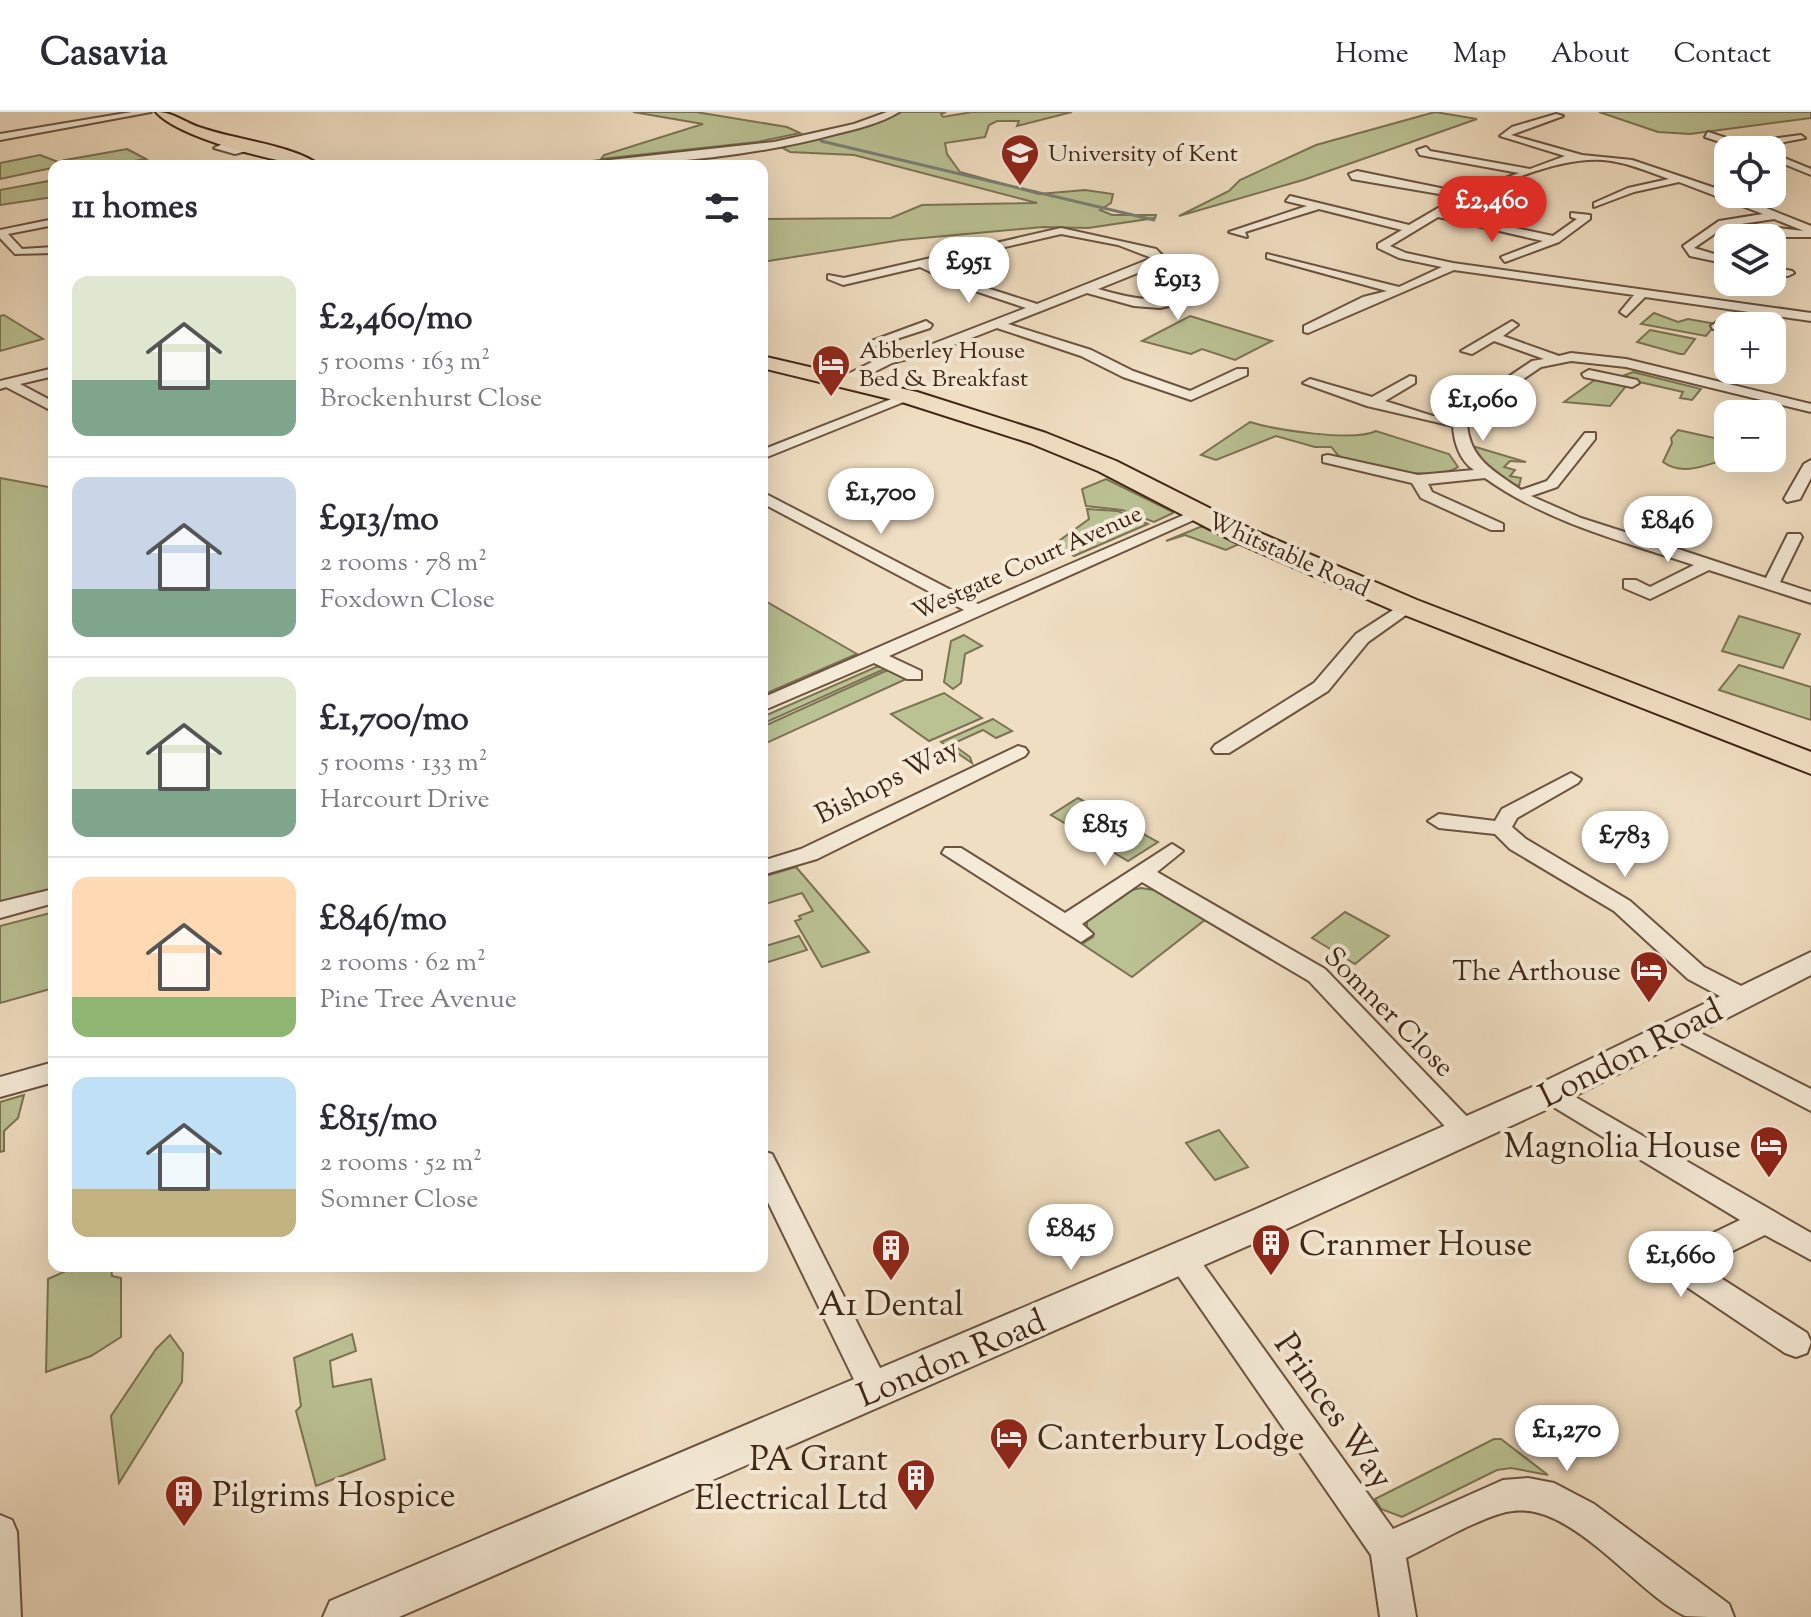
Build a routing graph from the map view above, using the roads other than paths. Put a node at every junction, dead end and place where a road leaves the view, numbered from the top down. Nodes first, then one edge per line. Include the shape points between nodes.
1 (147, 112) edge
2 (163, 112) edge
3 (895, 112) edge
4 (1559, 116) dead end
5 (1708, 135) dead end
6 (1504, 136) junction
7 (0, 137) edge
8 (1714, 137) edge
9 (1489, 140) dead end
10 (1426, 150) dead end
11 (1579, 157) junction
12 (295, 160) edge
13 (618, 160) edge
14 (1786, 161) edge
15 (1811, 162) edge
16 (1795, 164) junction
17 (1532, 172) junction
18 (1811, 172) edge
19 (1357, 174) dead end
20 (1682, 179) junction
21 (1466, 196) junction
22 (1290, 199) dead end
23 (1618, 204) dead end
24 (1319, 206) junction
25 (1437, 214) junction
26 (1575, 215) dead end
27 (1777, 215) junction
28 (48, 223) edge
29 (1723, 223) joint
30 (1407, 228) junction
31 (1714, 229) edge
32 (1811, 232) edge
33 (1, 233) edge
34 (1243, 235) dead end
35 (1555, 240) junction
36 (48, 251) edge
37 (29, 254) junction
38 (1272, 256) dead end
39 (8, 257) dead end
40 (1714, 258) edge
41 (1505, 259) dead end
42 (920, 263) junction
43 (1453, 266) junction
44 (832, 277) dead end
45 (1192, 287) dead end
46 (1087, 289) junction
47 (1401, 291) junction
48 (1642, 293) junction
49 (1038, 308) junction
50 (1626, 312) dead end
51 (1811, 317) edge
52 (997, 324) junction
53 (926, 325) dead end
54 (1512, 325) dead end
55 (1308, 329) dead end
56 (1492, 336) junction
57 (1467, 351) dead end
58 (921, 352) junction
59 (1554, 358) junction
60 (768, 363) edge
61 (1626, 363) junction
62 (1242, 372) dead end
63 (48, 373) edge
64 (1589, 374) dead end
65 (1611, 379) junction
66 (847, 380) junction
67 (1410, 380) dead end
68 (1310, 383) dead end
69 (1632, 383) dead end
70 (4, 384) edge
71 (909, 397) junction
72 (1372, 403) junction
73 (48, 405) edge
74 (1811, 408) edge
75 (1460, 423) junction
76 (1590, 436) dead end
77 (768, 453) edge
78 (1322, 458) dead end
79 (1811, 464) edge
80 (1485, 474) junction
81 (1418, 480) junction
82 (1517, 496) junction
83 (1792, 499) dead end
84 (768, 500) edge
85 (1199, 514) junction
86 (1512, 518) dead end
87 (1686, 523) dead end
88 (1497, 527) junction
89 (1794, 537) dead end
90 (1479, 538) dead end
91 (1665, 551) junction
92 (1707, 565) junction
93 (1630, 584) dead end
94 (1771, 584) junction
95 (1811, 598) edge
96 (1407, 606) junction
97 (980, 612) junction
98 (876, 657) junction
99 (914, 675) dead end
100 (768, 702) edge
101 (1222, 749) dead end
102 (1018, 752) dead end
103 (1811, 764) edge
104 (1571, 779) dead end
105 (1453, 823) dead end
106 (1501, 828) junction
107 (1172, 851) dead end
108 (953, 853) dead end
109 (768, 866) edge
110 (1141, 872) junction
111 (48, 898) edge
112 (0, 910) edge
113 (1811, 962) edge
114 (1740, 996) junction
115 (1677, 1030) junction
116 (48, 1074) edge
117 (0, 1087) edge
118 (1551, 1093) junction
119 (1811, 1101) edge
120 (1465, 1131) junction
121 (768, 1174) edge
122 (1766, 1221) junction
123 (1811, 1248) edge
124 (1182, 1258) junction
125 (1796, 1343) dead end
126 (875, 1390) junction
127 (0, 1532) edge
128 (1387, 1549) junction
129 (383, 1609) edge
130 (3, 1617) edge
131 (346, 1617) edge
132 (1398, 1617) edge
133 (1716, 1617) edge

1 - 7 street
2 - 12 main road via 178,125
3 - 13 street via 760,145
4 - 6 street
5 - 8 street
6 - 9 street
6 - 11 street
10 - 17 street via 1420,152
11 - 17 street
11 - 20 street via 1629,162
14 - 16 street
15 - 16 street
16 - 18 street
17 - 21 street
19 - 21 street via 1352,176
20 - 23 street via 1631,190 1598,205
20 - 27 street
21 - 25 street
22 - 24 street
24 - 30 street
24 - 34 street via 1234,232
25 - 30 street
25 - 35 street
26 - 35 street via 1586,217
27 - 29 street
27 - 32 street
28 - 33 street
29 - 32 street via 1781,234
30 - 43 street via 1384,248
31 - 40 street via 1687,248
33 - 37 street via 16,250
35 - 41 street
36 - 37 street
37 - 39 street
38 - 47 street
42 - 44 street via 843,282
42 - 46 street via 1066,231 1152,251 1158,257
42 - 49 street
43 - 47 street
43 - 48 street
45 - 46 street via 1207,291 1163,307
46 - 49 street
47 - 55 street via 1367,300
48 - 50 street
48 - 51 street via 1750,314
49 - 52 street
52 - 58 street
52 - 62 street via 1191,396
53 - 58 street via 881,340
54 - 56 street
56 - 57 street
56 - 59 street
58 - 66 street via 887,360
59 - 61 street
59 - 75 street via 1485,398
60 - 66 main road, Whitstable Road
61 - 65 street
61 - 74 street
63 - 70 street
64 - 65 street
65 - 69 street
66 - 71 main road, Whitstable Road
67 - 72 street
68 - 72 street
70 - 73 street
71 - 77 street
71 - 85 main road, Whitstable Road via 1065,448
72 - 75 street
75 - 80 street via 1467,456
76 - 82 street via 1552,484
78 - 81 street
79 - 83 street
80 - 81 street
80 - 82 street
81 - 88 street via 1426,495
82 - 91 street via 1556,515
84 - 97 street
85 - 96 main road, Whitstable Road
85 - 97 street, Westgate Court Avenue
86 - 88 street
87 - 91 street
88 - 90 street
89 - 94 street
91 - 92 street
92 - 93 street via 1650,594
92 - 94 street
94 - 95 street
96 - 101 street via 1362,638 1321,687
96 - 103 main road, Whitstable Road
97 - 98 street, Westgate Court Avenue
98 - 99 street
98 - 100 street, Westgate Court Avenue
102 - 109 street, Bishops Way via 983,756 809,854
104 - 106 street via 1509,814
105 - 106 street
106 - 114 street via 1518,844 1616,901 1685,964
107 - 110 street
108 - 110 street via 1073,929
110 - 120 street, Somner Close via 1317,975
111 - 112 street
113 - 114 street, London Road
114 - 115 street, London Road
115 - 118 street, London Road
115 - 119 street
116 - 117 street
118 - 120 street, London Road
118 - 122 street
120 - 124 street, London Road
121 - 126 street
122 - 123 street
122 - 125 street via 1692,1257 1685,1270
124 - 126 street, London Road
124 - 128 street, Princes Way
126 - 129 street, London Road
127 - 130 street
128 - 132 street, Princes Way
128 - 133 street via 1503,1496 1554,1499
129 - 131 street, London Road

